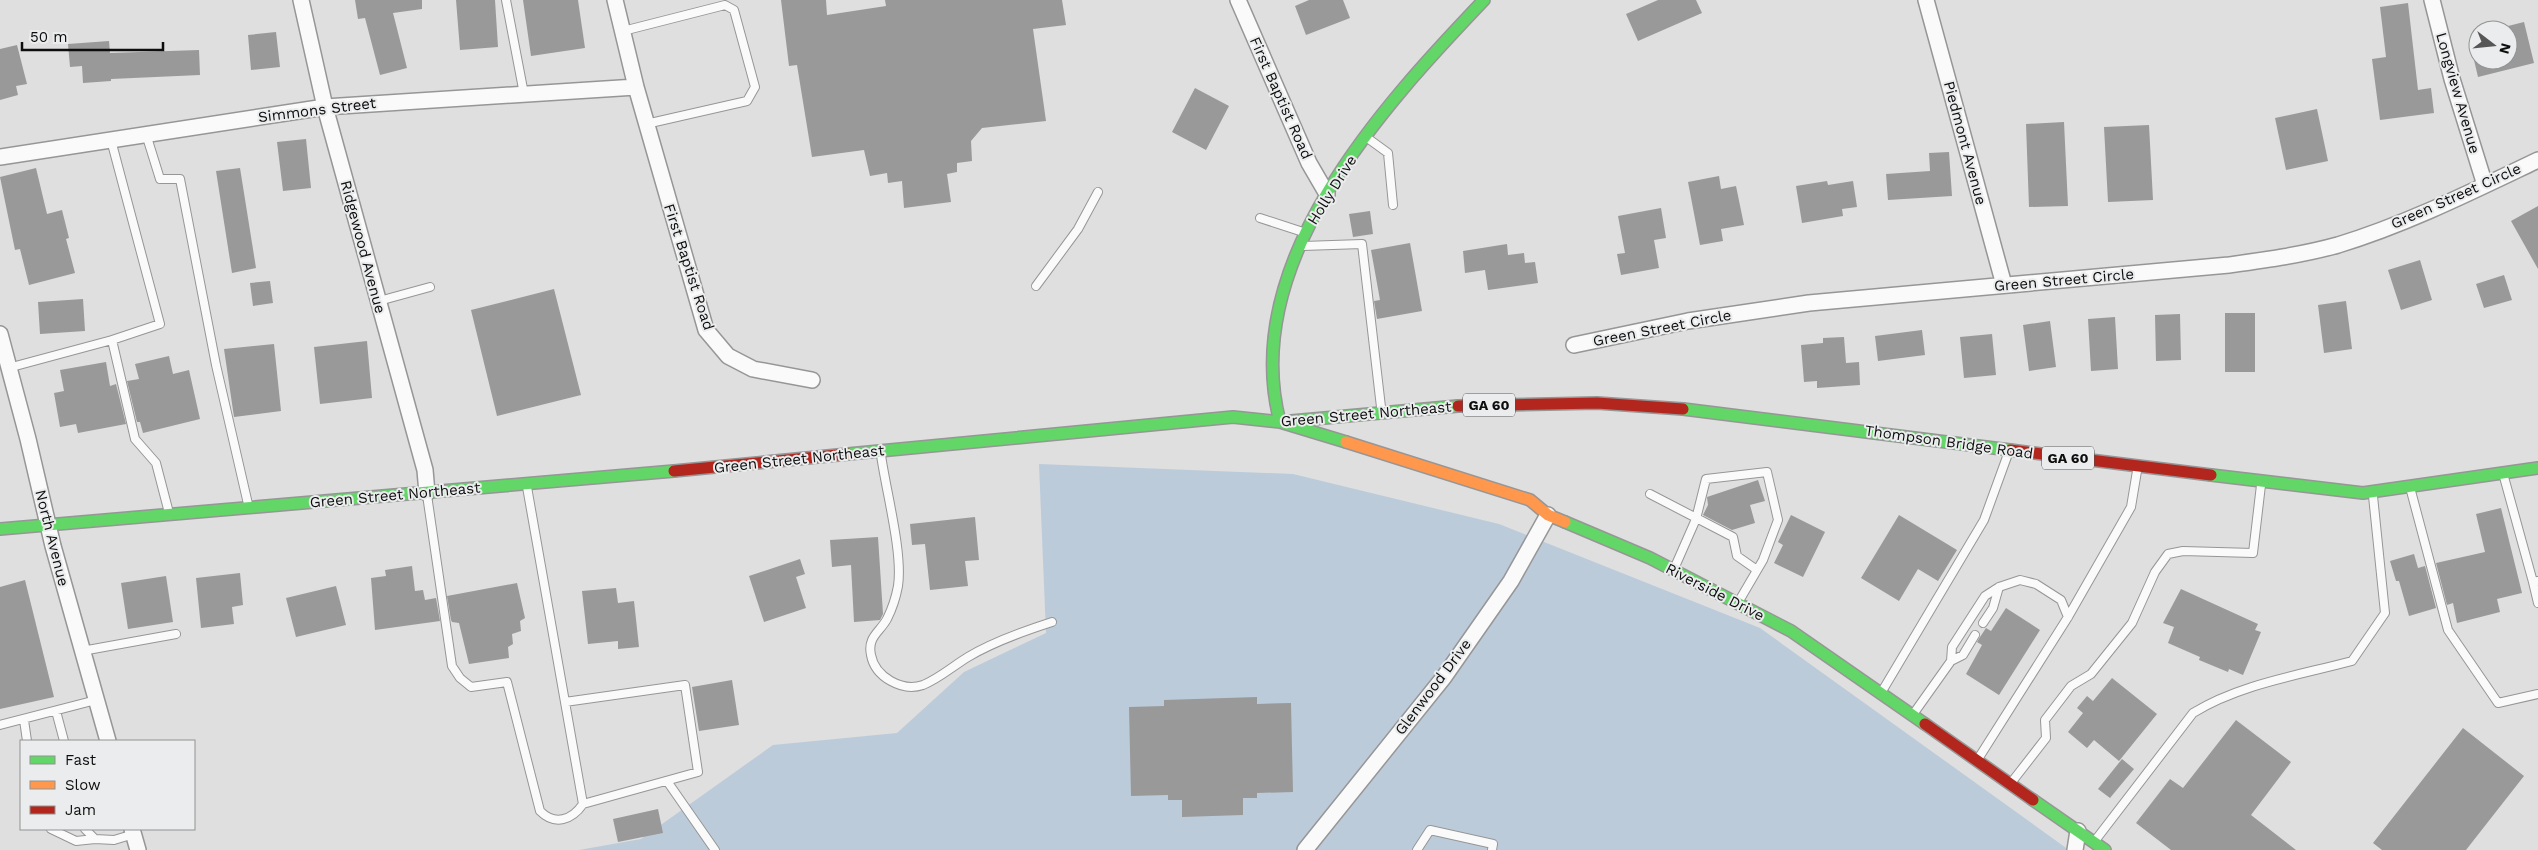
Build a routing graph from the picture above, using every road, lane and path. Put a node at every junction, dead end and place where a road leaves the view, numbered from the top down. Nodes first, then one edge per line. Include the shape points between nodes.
1 (301, 0) edge
2 (506, 0) edge
3 (615, 0) edge
4 (1238, 0) edge
5 (1484, 0) edge
6 (1926, 0) edge
7 (2432, 0) edge
8 (622, 31) junction
9 (636, 87) junction
10 (524, 94) junction
11 (325, 107) junction
12 (646, 124) junction
13 (146, 134) junction
14 (1366, 137) junction
15 (111, 140) junction
16 (0, 157) edge
17 (2538, 160) edge
18 (2485, 185) junction
19 (1098, 192) dead end
20 (1327, 194) junction
21 (1393, 204) dead end
22 (1260, 218) dead end
23 (1305, 233) junction
24 (1299, 246) junction
25 (2004, 285) junction
26 (1036, 286) dead end
27 (430, 287) dead end
28 (378, 301) junction
29 (112, 340) junction
30 (1, 341) edge
31 (1574, 345) dead end
32 (8, 368) junction
33 (812, 380) dead end
34 (1597, 403) joint
35 (1382, 412) junction
36 (1280, 422) junction
37 (2009, 450) junction
38 (880, 451) junction
39 (2138, 466) junction
40 (2538, 468) edge
41 (2503, 473) junction
42 (2262, 481) junction
43 (527, 483) junction
44 (2410, 486) junction
45 (427, 492) junction
46 (2372, 492) junction
47 (1650, 494) dead end
48 (249, 508) junction
49 (1548, 515) junction
50 (169, 516) junction
51 (1696, 519) junction
52 (48, 525) junction
53 (0, 529) edge
54 (1674, 570) junction
55 (1757, 570) junction
56 (2535, 582) edge
57 (1999, 587) junction
58 (1737, 603) junction
59 (2538, 603) edge
60 (2068, 617) junction
61 (1052, 622) dead end
62 (1983, 623) dead end
63 (176, 634) dead end
64 (1975, 635) dead end
65 (82, 651) junction
66 (1951, 661) junction
67 (1881, 693) junction
68 (2538, 694) edge
69 (96, 700) junction
70 (564, 702) junction
71 (56, 711) junction
72 (1912, 715) junction
73 (24, 720) junction
74 (0, 725) edge
75 (27, 740) edge
76 (64, 740) edge
77 (108, 740) edge
78 (1977, 760) junction
79 (667, 781) junction
80 (2010, 784) junction
81 (583, 804) junction
82 (53, 830) edge
83 (86, 830) edge
84 (2078, 831) junction
85 (133, 832) edge
86 (95, 839) junction
87 (2094, 842) junction
88 (138, 850) edge
89 (715, 850) edge
90 (1305, 850) edge
91 (1417, 850) edge
92 (1492, 850) edge
93 (2075, 850) edge
94 (2106, 850) edge

1 - 11 street, Ridgewood Avenue
2 - 10 lane
3 - 8 street, First Baptist Road
4 - 20 street, First Baptist Road via 1309,162
5 - 14 main road, Holly Drive via 1428,61
6 - 25 street, Piedmont Avenue
7 - 18 street, Longview Avenue via 2452,79
8 - 9 street, First Baptist Road
8 - 12 lane via 725,5 734,10 755,87 747,101
9 - 10 street, Simmons Street
9 - 12 street, First Baptist Road
10 - 11 street, Simmons Street
11 - 13 street, Simmons Street
11 - 28 street, Ridgewood Avenue
12 - 33 street, First Baptist Road via 706,330 728,356 753,369
13 - 15 street, Simmons Street
13 - 48 lane via 160,179 180,179 216,365
14 - 20 main road, Holly Drive
14 - 21 lane via 1388,153
15 - 16 street, Simmons Street
15 - 29 lane via 160,324
17 - 18 street, Green Street Circle
18 - 25 street, Green Street Circle via 2410,218 2318,249 2228,265
19 - 26 lane via 1078,229
20 - 23 main road, Holly Drive
22 - 23 lane
23 - 24 main road, Holly Drive
24 - 35 lane via 1362,244
24 - 36 main road, Holly Drive via 1285,289 1277,335 1272,386
25 - 31 street, Green Street Circle via 1809,303 1688,321
27 - 28 lane
28 - 45 street, Ridgewood Avenue via 425,470
29 - 32 lane
29 - 50 lane via 135,439 156,463
30 - 32 street, North Avenue
32 - 52 street, North Avenue
34 - 35 main road, Green Street Northeast / GA 60 via 1442,406
34 - 37 main road, Thompson Bridge Road / GA 60 via 1702,410
35 - 36 main road, Green Street Northeast / GA 60
36 - 38 main road, Green Street Northeast via 1233,417
36 - 49 main road, Riverside Drive via 1488,485 1530,500
37 - 39 main road, Thompson Bridge Road / GA 60
37 - 67 lane via 1984,520
38 - 43 main road, Green Street Northeast
38 - 61 lane via 899,571 893,605 886,621 872,636 870,647 874,665 889,680 904,687 921,686 969,656
39 - 42 main road, Thompson Bridge Road / GA 60
39 - 60 lane via 2131,508
40 - 41 main road, Thompson Bridge Road / GA 60
41 - 44 main road, Thompson Bridge Road / GA 60
41 - 56 lane
42 - 46 main road, Thompson Bridge Road / GA 60
42 - 80 lane via 2253,553 2183,551 2168,554 2155,572 2132,623 2091,674 2071,686 2045,720 2046,738
43 - 45 main road, Green Street Northeast
43 - 70 lane
44 - 46 main road, Thompson Bridge Road / GA 60
44 - 68 lane via 2448,630 2498,703
45 - 48 main road, Green Street Northeast
45 - 81 lane via 452,666 471,687 507,682 540,811 548,818 563,820 577,813
46 - 87 lane via 2385,613 2352,661 2243,690 2193,713
47 - 51 lane
48 - 50 main road, Green Street Northeast
49 - 54 main road, Riverside Drive
49 - 90 street, Glenwood Drive via 1511,581 1444,677
50 - 52 main road, Green Street Northeast
51 - 54 lane
51 - 55 lane via 1733,537 1737,556
51 - 55 lane via 1706,479 1767,472 1778,520
52 - 53 main road, Green Street Northeast
52 - 65 street, North Avenue
54 - 58 main road, Riverside Drive
55 - 58 lane
56 - 59 lane
57 - 60 lane via 2020,580 2036,584 2061,600
57 - 62 lane via 1993,608
57 - 66 lane via 1985,596 1952,647
58 - 67 main road, Riverside Drive via 1791,631
60 - 78 lane
63 - 65 lane
64 - 66 lane via 1963,655
65 - 69 street, North Avenue
66 - 72 lane
67 - 72 main road, Riverside Drive
69 - 71 lane
69 - 77 street, North Avenue
70 - 79 lane via 685,685 698,772
70 - 81 lane
71 - 73 lane
71 - 76 lane
72 - 78 main road, Riverside Drive
73 - 74 lane
73 - 75 lane
78 - 80 main road, Riverside Drive
79 - 81 lane
79 - 89 lane
80 - 84 main road, Riverside Drive
82 - 86 lane via 76,840
83 - 86 lane
84 - 87 main road, Riverside Drive
84 - 93 street
85 - 86 lane via 114,840
85 - 88 street
87 - 94 main road, Riverside Drive
91 - 92 lane via 1430,830 1493,844

